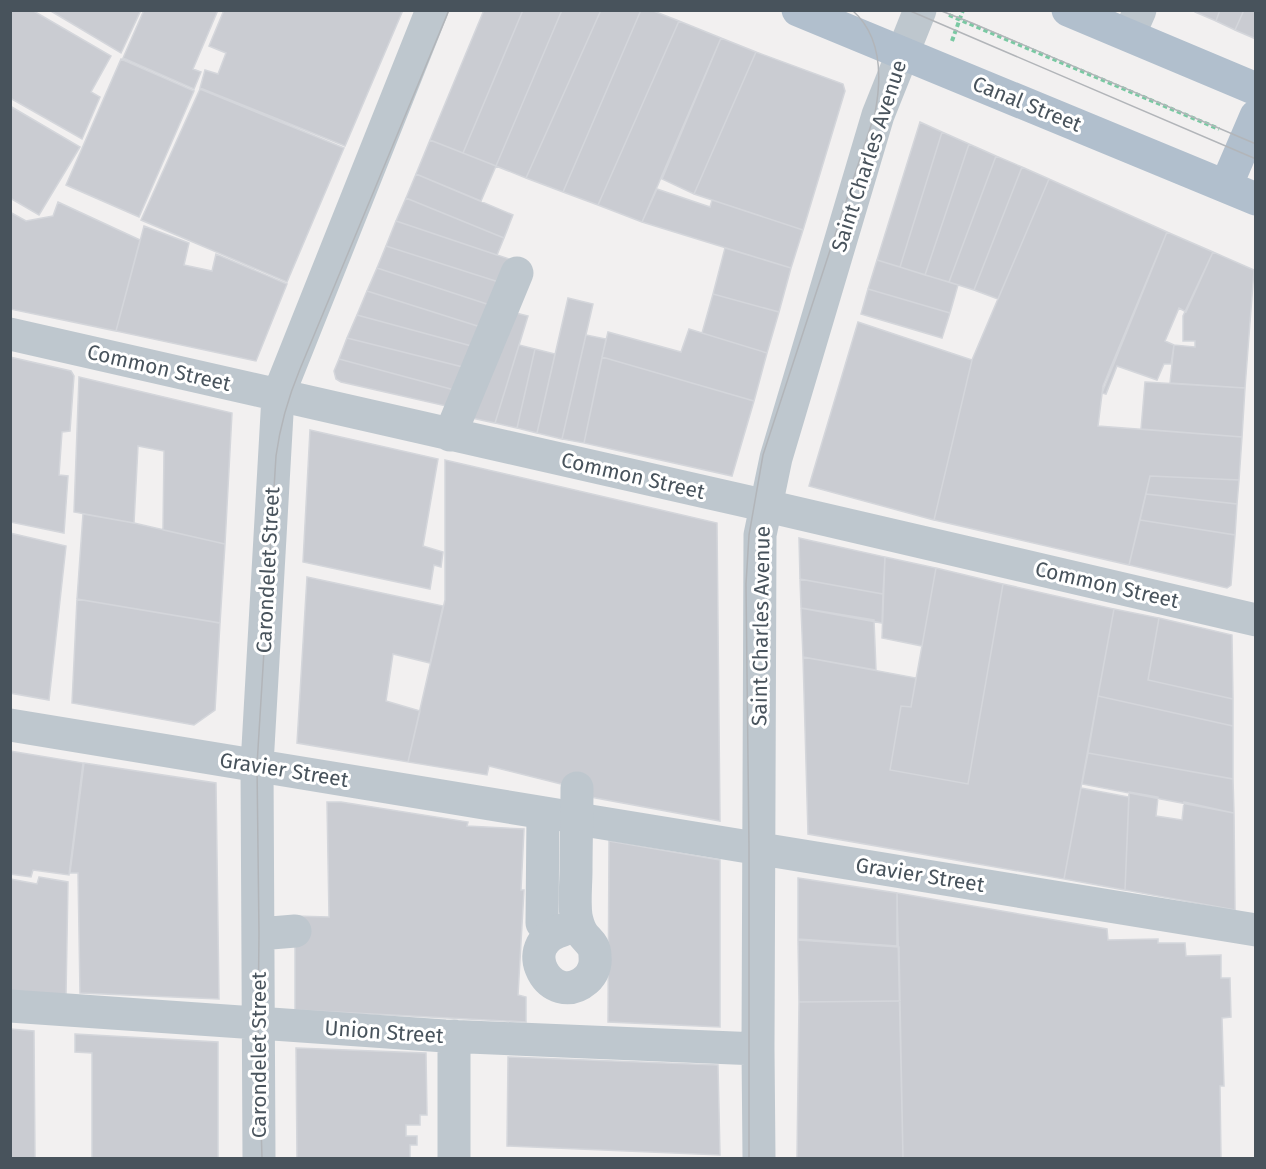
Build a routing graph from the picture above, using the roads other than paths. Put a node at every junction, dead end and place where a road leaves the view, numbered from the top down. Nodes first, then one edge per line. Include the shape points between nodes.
1 (432, 10) edge
2 (798, 10) edge
3 (920, 10) edge
4 (1068, 10) edge
5 (1135, 23) edge
6 (902, 53) junction
7 (1256, 89) edge
8 (1251, 128) edge
9 (1226, 186) junction
10 (1256, 199) edge
11 (517, 273) dead end
12 (10, 334) edge
13 (278, 396) junction
14 (450, 435) junction
15 (765, 506) junction
16 (1256, 620) edge
17 (10, 725) edge
18 (257, 765) junction
19 (567, 811) junction
20 (759, 848) junction
21 (1256, 930) edge
22 (295, 931) dead end
23 (259, 934) junction
24 (10, 1006) edge
25 (258, 1024) junction
26 (448, 1030) junction
27 (758, 1049) junction
28 (258, 1158) edge
29 (454, 1158) edge
30 (759, 1158) edge

1 - 13 street, Carondelet Street
2 - 6 main road, Canal Street
3 - 6 street, Saint Charles Avenue
4 - 5 main road
5 - 7 main road
6 - 9 main road, Canal Street
6 - 15 street, Saint Charles Avenue via 878,115
8 - 9 main road
9 - 10 main road, Canal Street
11 - 14 street
12 - 13 street, Common Street
13 - 14 street, Common Street
13 - 18 street, Carondelet Street
14 - 15 street, Common Street
15 - 16 street, Common Street
15 - 20 street, Saint Charles Avenue via 760,535
17 - 18 street, Gravier Street
18 - 19 street, Gravier Street via 503,817
18 - 23 street, Carondelet Street
19 - 19 street, bridge via 575,909 583,935 596,957 592,973 580,984 557,986 545,976 539,963 541,949 557,925
19 - 20 street, Gravier Street
20 - 21 street, Gravier Street
20 - 27 street, Saint Charles Avenue
22 - 23 street
23 - 25 street, Carondelet Street
24 - 25 street, Union Street
25 - 26 street, Union Street via 398,1024
25 - 28 street, Carondelet Street
26 - 27 street, Union Street
26 - 29 street
27 - 30 street, Saint Charles Avenue

